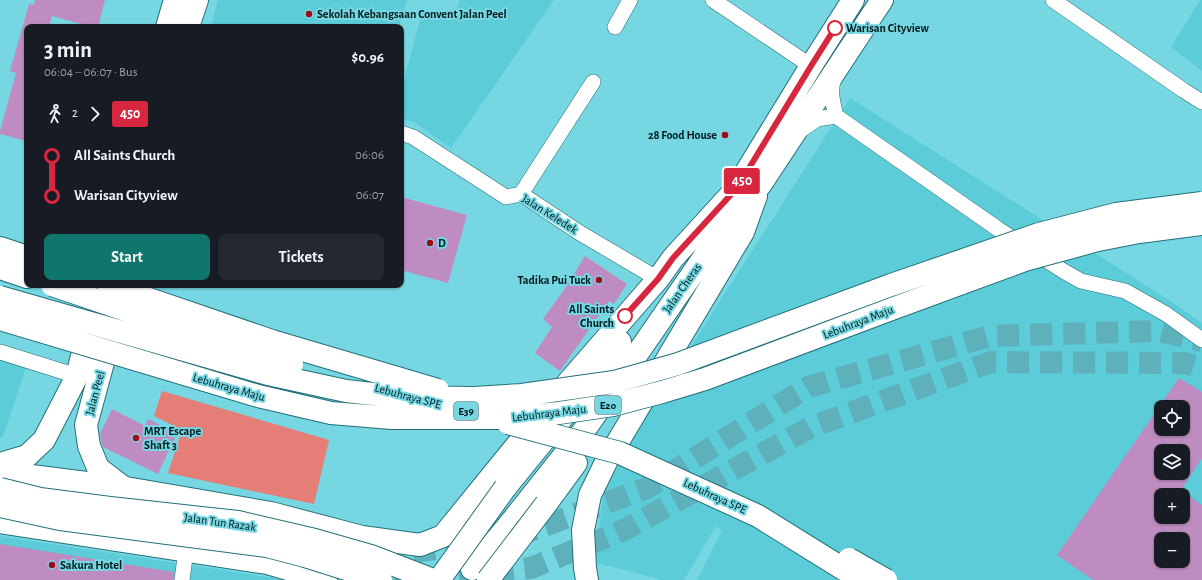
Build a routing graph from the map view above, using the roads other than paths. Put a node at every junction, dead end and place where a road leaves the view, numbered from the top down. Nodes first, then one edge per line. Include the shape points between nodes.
1 (175, 0) edge
2 (197, 0) edge
3 (630, 0) edge
4 (713, 0) edge
5 (853, 0) edge
6 (882, 0) edge
7 (1053, 0) edge
8 (168, 24) edge
9 (189, 24) edge
10 (615, 27) dead end
11 (811, 66) junction
12 (836, 72) junction
13 (593, 82) dead end
14 (1202, 102) edge
15 (836, 116) junction
16 (404, 134) edge
17 (792, 137) junction
18 (761, 184) junction
19 (737, 188) junction
20 (521, 194) junction
21 (1202, 202) edge
22 (1202, 224) edge
23 (0, 248) edge
24 (24, 257) edge
25 (0, 268) edge
26 (24, 276) edge
27 (658, 279) junction
28 (61, 288) edge
29 (99, 288) edge
30 (117, 288) edge
31 (123, 288) edge
32 (0, 297) edge
33 (0, 319) edge
34 (1202, 340) edge
35 (0, 352) edge
36 (76, 376) junction
37 (0, 464) edge
38 (0, 472) edge
39 (126, 488) junction
40 (0, 489) edge
41 (0, 506) edge
42 (0, 522) edge
43 (362, 537) junction
44 (186, 550) junction
45 (475, 576) edge
46 (182, 580) edge
47 (326, 580) edge
48 (381, 580) tunnel mouth
49 (397, 580) edge
50 (434, 580) edge
51 (439, 580) edge
52 (587, 580) edge
53 (861, 580) edge
54 (886, 580) edge

1 - 8 main road
2 - 9 main road
3 - 10 street
4 - 11 street
5 - 11 main road, Jalan Cheras
6 - 12 main road, Jalan Cheras
7 - 14 street
11 - 19 main road, Jalan Cheras
12 - 15 street via 831,95
12 - 17 main road, Jalan Cheras
13 - 20 street
15 - 17 street via 817,119
15 - 34 street via 998,229 1065,272 1081,281 1125,292 1166,314
16 - 20 street, Jalan Keledek via 413,137 506,197
17 - 18 main road, Jalan Cheras
18 - 45 main road, Jalan Cheras via 730,218 588,425 512,521
18 - 45 main road, bridge via 655,356 546,504
18 - 52 main road via 743,232 606,460 590,495 583,530
19 - 27 main road via 673,258
19 - 45 main road, Jalan Cheras via 681,273 508,513
19 - 51 main road, bridge via 673,268 599,372 505,488
20 - 27 street, Jalan Keledek
21 - 32 main road, Lebuhraya Maju / E20, bridge via 1116,214 1039,234 891,285 678,364 614,382 522,395 474,398 407,397 346,391 268,374
22 - 33 main road, Lebuhraya Maju / E20, bridge via 1132,233 1025,260 705,380 613,405 507,418 392,418 332,413 258,396
23 - 24 main road
25 - 26 main road
27 - 43 main road via 443,536 420,545
28 - 53 main road, Lebuhraya SPE / E39, bridge via 268,358 620,453 758,516
29 - 36 main road, Jalan Peel
30 - 54 main road, Lebuhraya SPE / E39, bridge via 272,341 625,445 758,505
31 - 39 main road, Jalan Peel via 86,425 89,446 98,468
35 - 36 street
36 - 37 main road, Jalan Peel via 44,440 27,456
38 - 39 main road
39 - 43 main road via 271,513
40 - 50 main road, Jalan Tun Razak, bridge via 40,499 238,522 364,554
41 - 48 main road, Jalan Tun Razak, bridge via 60,519 267,546
42 - 44 main road
43 - 49 main road via 396,555 400,575
44 - 46 street
44 - 47 main road via 267,563

